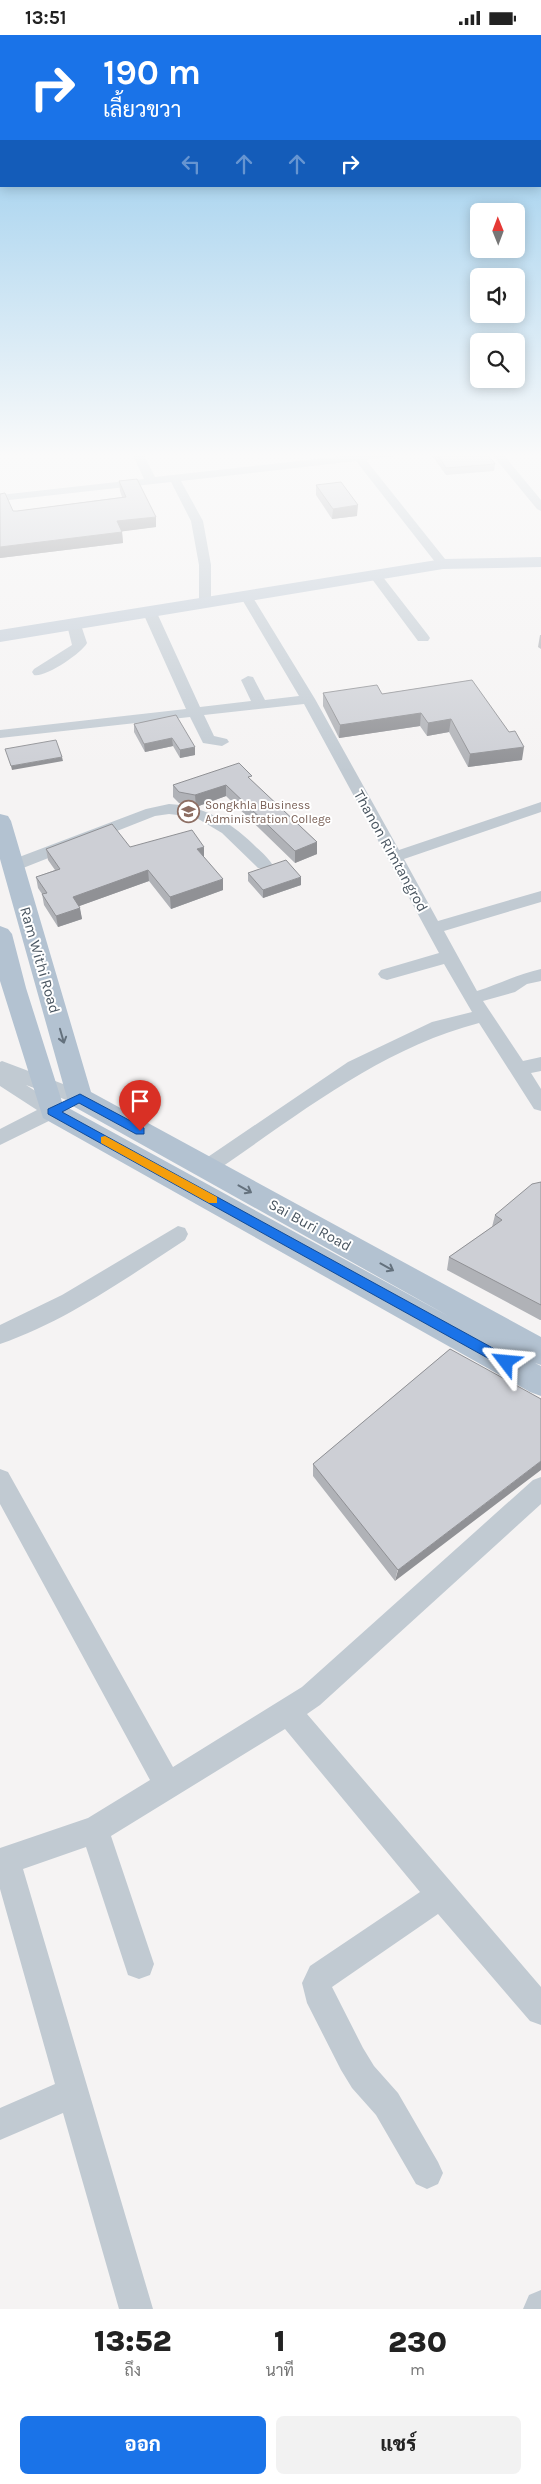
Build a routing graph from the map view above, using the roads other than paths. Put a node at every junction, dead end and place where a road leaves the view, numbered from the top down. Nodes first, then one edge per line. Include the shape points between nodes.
1 (204, 559) edge
2 (439, 559) edge
3 (541, 562) edge
4 (443, 564) junction
5 (375, 575) junction
6 (246, 596) junction
7 (205, 603) junction
8 (150, 613) junction
9 (74, 625) junction
10 (40, 631) junction
11 (0, 636) edge
12 (423, 637) dead end
13 (0, 645) edge
14 (39, 672) dead end
15 (248, 680) dead end
16 (308, 699) junction
17 (260, 705) junction
18 (195, 712) junction
19 (0, 734) edge
20 (222, 743) dead end
21 (541, 807) edge
22 (0, 821) edge
23 (395, 857) junction
24 (264, 864) dead end
25 (12, 866) junction
26 (541, 896) edge
27 (433, 928) junction
28 (0, 934) edge
29 (450, 956) junction
30 (387, 975) dead end
31 (541, 975) edge
32 (7, 993) edge
33 (472, 998) junction
34 (484, 1015) junction
35 (541, 1064) edge
36 (0, 1067) edge
37 (518, 1069) junction
38 (0, 1077) edge
39 (44, 1085) junction
40 (80, 1098) junction
41 (541, 1104) edge
42 (52, 1111) junction
43 (0, 1138) edge
44 (206, 1168) junction
45 (178, 1234) dead end
46 (0, 1335) edge
47 (541, 1352) edge
48 (541, 1382) edge
49 (0, 1480) edge
50 (541, 1488) edge
51 (288, 1712) junction
52 (168, 1787) junction
53 (95, 1830) junction
54 (3, 1861) edge
55 (440, 1895) junction
56 (139, 1965) dead end
57 (541, 2010) edge
58 (74, 2093) junction
59 (0, 2124) edge
60 (427, 2173) dead end
61 (136, 2309) edge

1 - 7 street
2 - 4 street
3 - 4 main road
4 - 5 main road
5 - 6 main road
5 - 12 street
6 - 7 main road
6 - 16 street, Thanon Rimtangrod
7 - 8 main road
8 - 9 main road
8 - 18 street
9 - 10 main road
9 - 14 street via 80,643 78,647
10 - 11 main road
10 - 13 main road
15 - 17 street
16 - 17 street
16 - 23 street, Thanon Rimtangrod
17 - 18 street
18 - 19 street
18 - 20 street via 208,741
21 - 23 street
22 - 25 main road, Ram Withi Road
23 - 27 street, Thanon Rimtangrod
24 - 25 street via 230,830 201,813 173,808 151,812
25 -> 40 main road, Ram Withi Road
26 - 27 street
27 - 29 street, Thanon Rimtangrod
28 - 32 main road, Ram Withi Road
29 - 30 street
29 - 33 street, Thanon Rimtangrod
31 - 33 street
32 - 39 main road, Ram Withi Road
33 - 34 street, Thanon Rimtangrod
34 - 37 street, Thanon Rimtangrod
34 - 44 street via 438,1027 355,1067
35 - 37 street
36 - 39 street
37 - 41 street, Thanon Rimtangrod
38 - 42 street
39 - 40 street
39 - 42 main road, Ram Withi Road
40 - 42 main road
40 - 44 main road, Sai Buri Road
42 - 43 street
42 - 48 main road, Sai Buri Road
44 -> 47 main road, Sai Buri Road
45 - 46 street via 67,1305 33,1323
49 - 52 street
50 - 51 street via 311,1696
51 - 52 street
51 - 55 street
52 - 53 street
53 - 54 street
53 - 56 street
54 - 58 street
55 - 57 street
55 - 60 street via 321,1977 317,1983 318,1992 352,2059 387,2104
58 - 59 street
58 - 61 street

